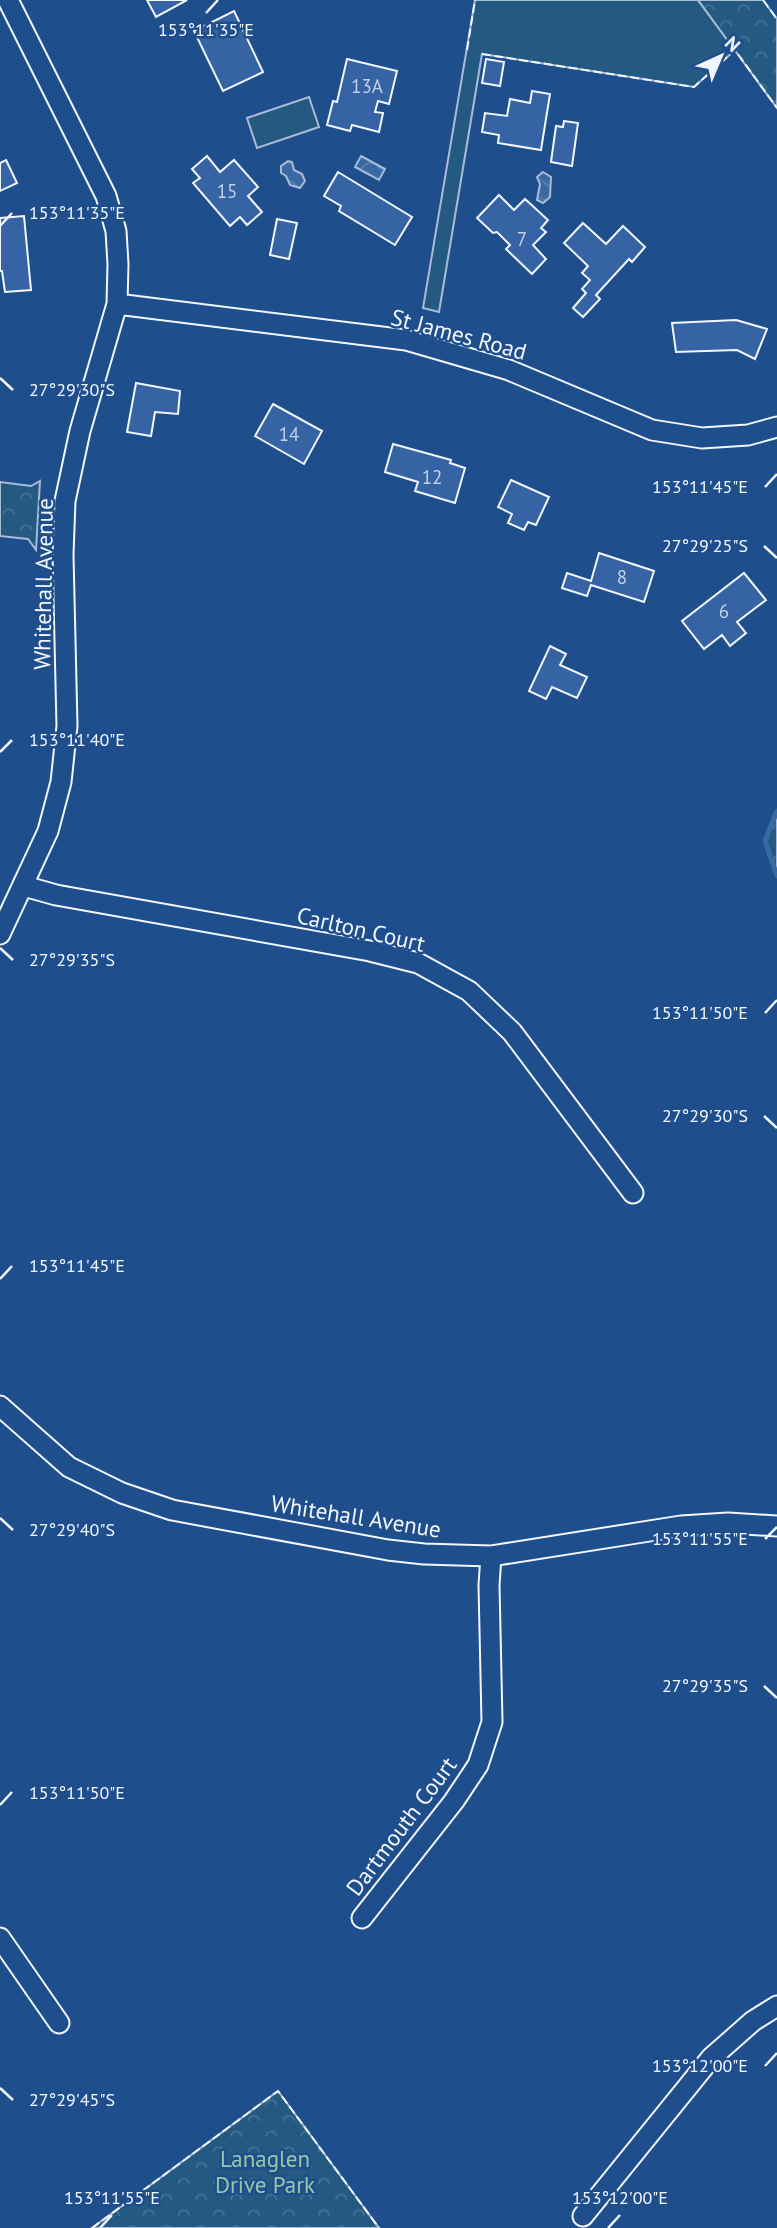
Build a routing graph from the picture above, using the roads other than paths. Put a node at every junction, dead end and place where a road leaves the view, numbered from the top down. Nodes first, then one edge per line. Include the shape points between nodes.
1 (8, 0) edge
2 (117, 304) junction
3 (777, 427) edge
4 (24, 886) junction
5 (0, 934) edge
6 (633, 1192) dead end
7 (0, 1405) edge
8 (777, 1526) edge
9 (491, 1556) junction
10 (362, 1918) dead end
11 (0, 1938) edge
12 (777, 2006) edge
13 (58, 2023) dead end
14 (583, 2216) dead end

1 - 2 street, Whitehall Avenue via 106,196 116,231
2 - 3 street, St James Road via 406,340 509,370 652,430 702,438 748,435
2 - 4 street, Whitehall Avenue via 65,501 67,726 61,782 48,831
4 - 5 street, Whitehall Avenue
4 - 6 street, Carlton Court via 418,963 469,991 512,1032
7 - 9 street, Whitehall Avenue via 69,1467 122,1493 172,1510 388,1550
8 - 9 street, Whitehall Avenue via 728,1522
9 - 10 street, Dartmouth Court via 492,1722 478,1765
11 - 13 street
12 - 14 street via 711,2058

